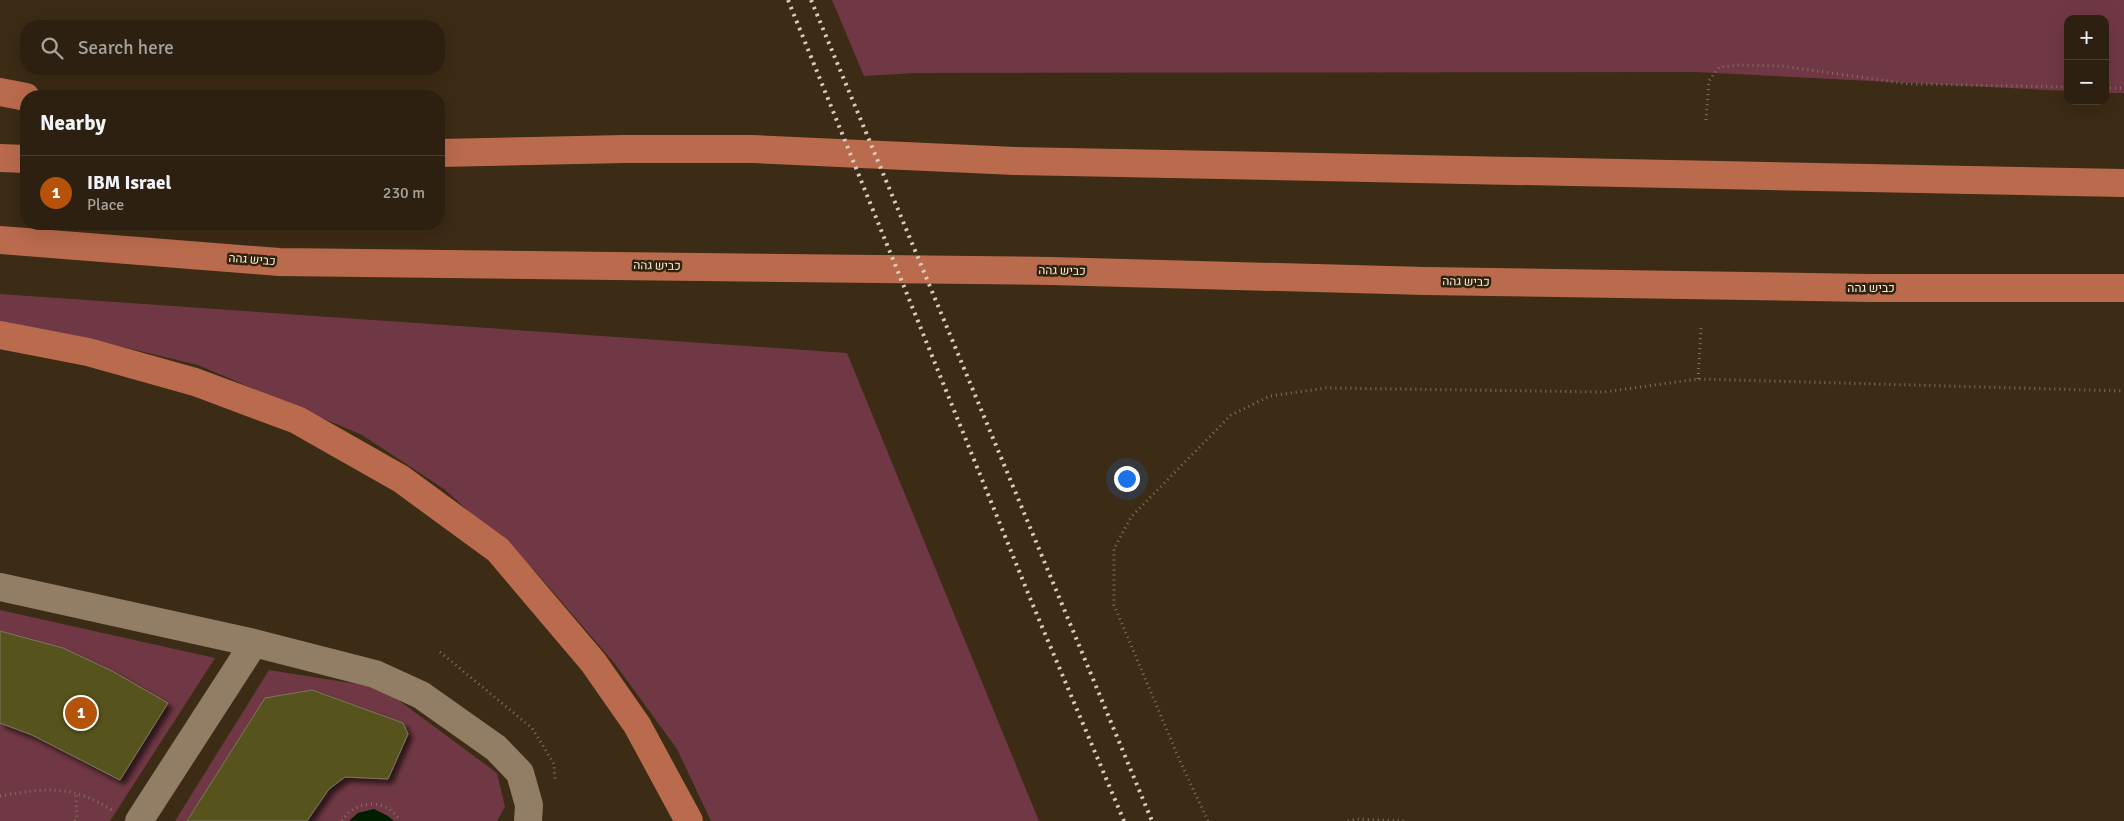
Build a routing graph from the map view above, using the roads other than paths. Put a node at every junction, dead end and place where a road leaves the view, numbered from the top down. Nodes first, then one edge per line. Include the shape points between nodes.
1 (0, 92) edge
2 (20, 96) edge
3 (0, 105) edge
4 (20, 107) edge
5 (445, 135) edge
6 (625, 149) junction
7 (445, 154) edge
8 (0, 158) edge
9 (20, 159) edge
10 (2124, 183) edge
11 (0, 240) edge
12 (2124, 288) edge
13 (0, 335) edge
14 (0, 587) edge
15 (254, 643) junction
16 (139, 821) edge
17 (528, 821) edge
18 (689, 821) edge

1 - 2 highway
3 - 4 highway
5 - 6 highway
6 - 7 highway
6 - 10 highway via 753,149 1015,161
8 - 9 highway
11 - 12 highway, כביש גהה via 279,262 1051,271 1455,282 1870,288
13 - 18 highway via 88,352 195,382 297,420 401,479 498,550 593,662 637,725
14 - 15 street
15 - 16 street
15 - 17 street via 375,674 421,695 496,748 520,773 529,805

